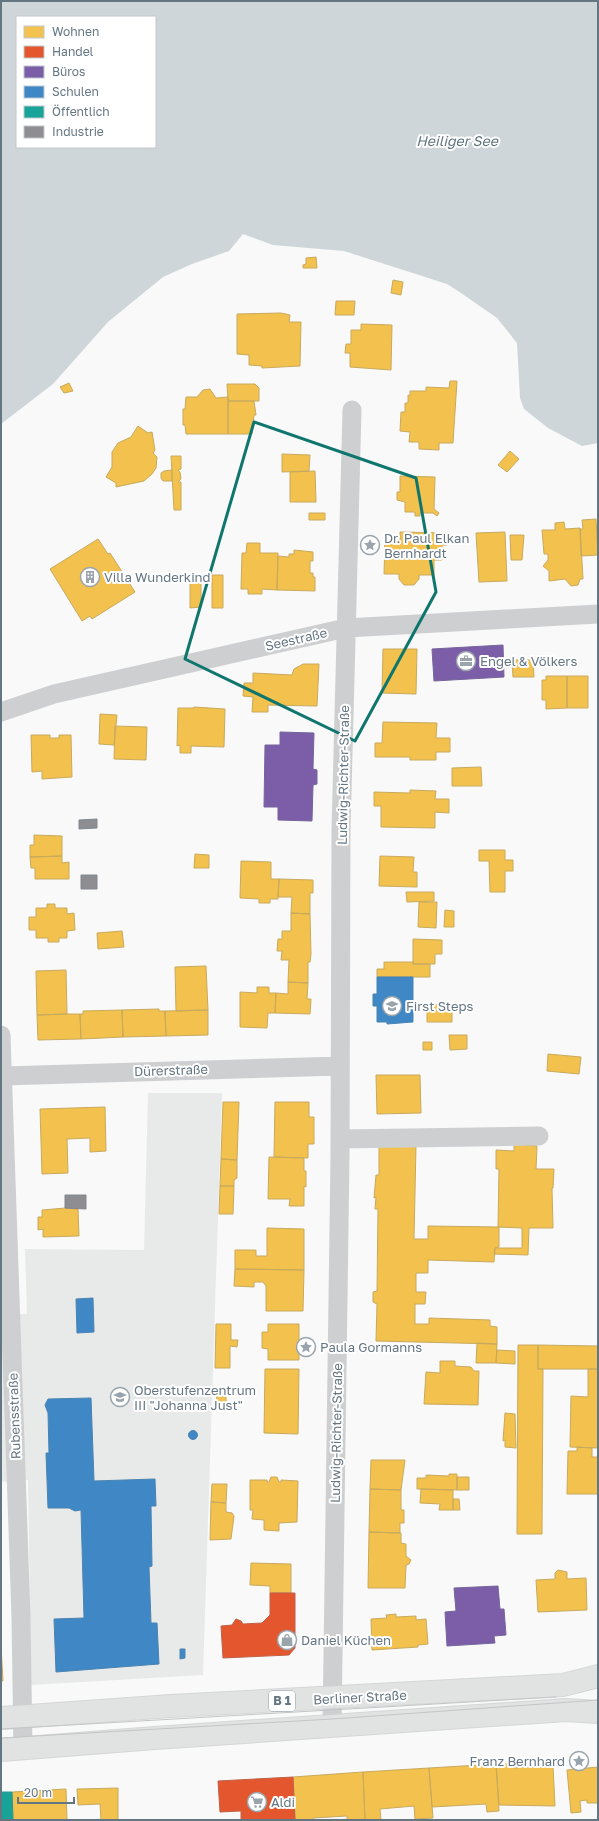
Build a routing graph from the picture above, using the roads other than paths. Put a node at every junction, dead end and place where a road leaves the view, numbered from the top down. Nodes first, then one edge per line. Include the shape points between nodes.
1 (352, 410) dead end
2 (598, 614) edge
3 (346, 628) junction
4 (1, 712) edge
5 (1, 1035) edge
6 (340, 1066) junction
7 (3, 1076) junction
8 (539, 1136) dead end
9 (340, 1140) junction
10 (598, 1676) edge
11 (332, 1698) junction
12 (598, 1712) edge
13 (12, 1717) edge
14 (332, 1726) junction
15 (23, 1749) junction
16 (1, 1750) edge

1 - 3 street, Ludwig-Richter-Straße
2 - 3 street, Seestraße
3 - 4 street, Seestraße via 54,694
3 - 6 street, Ludwig-Richter-Straße
5 - 7 street, Rubensstraße
6 - 7 street, Dürerstraße
6 - 9 street, Ludwig-Richter-Straße
7 - 13 street, Rubensstraße via 20,1609
8 - 9 street
9 - 11 street, Ludwig-Richter-Straße
10 - 11 main road, Berliner Straße / B 1 via 563,1685
11 - 13 main road, Berliner Straße / B 1
11 - 14 street, Ludwig-Richter-Straße
12 - 14 main road, Berliner Straße / B 1 via 566,1710
13 - 15 street, Rubensstraße
14 - 15 main road, Berliner Straße / B 1
15 - 16 main road, Berliner Straße / B 1

